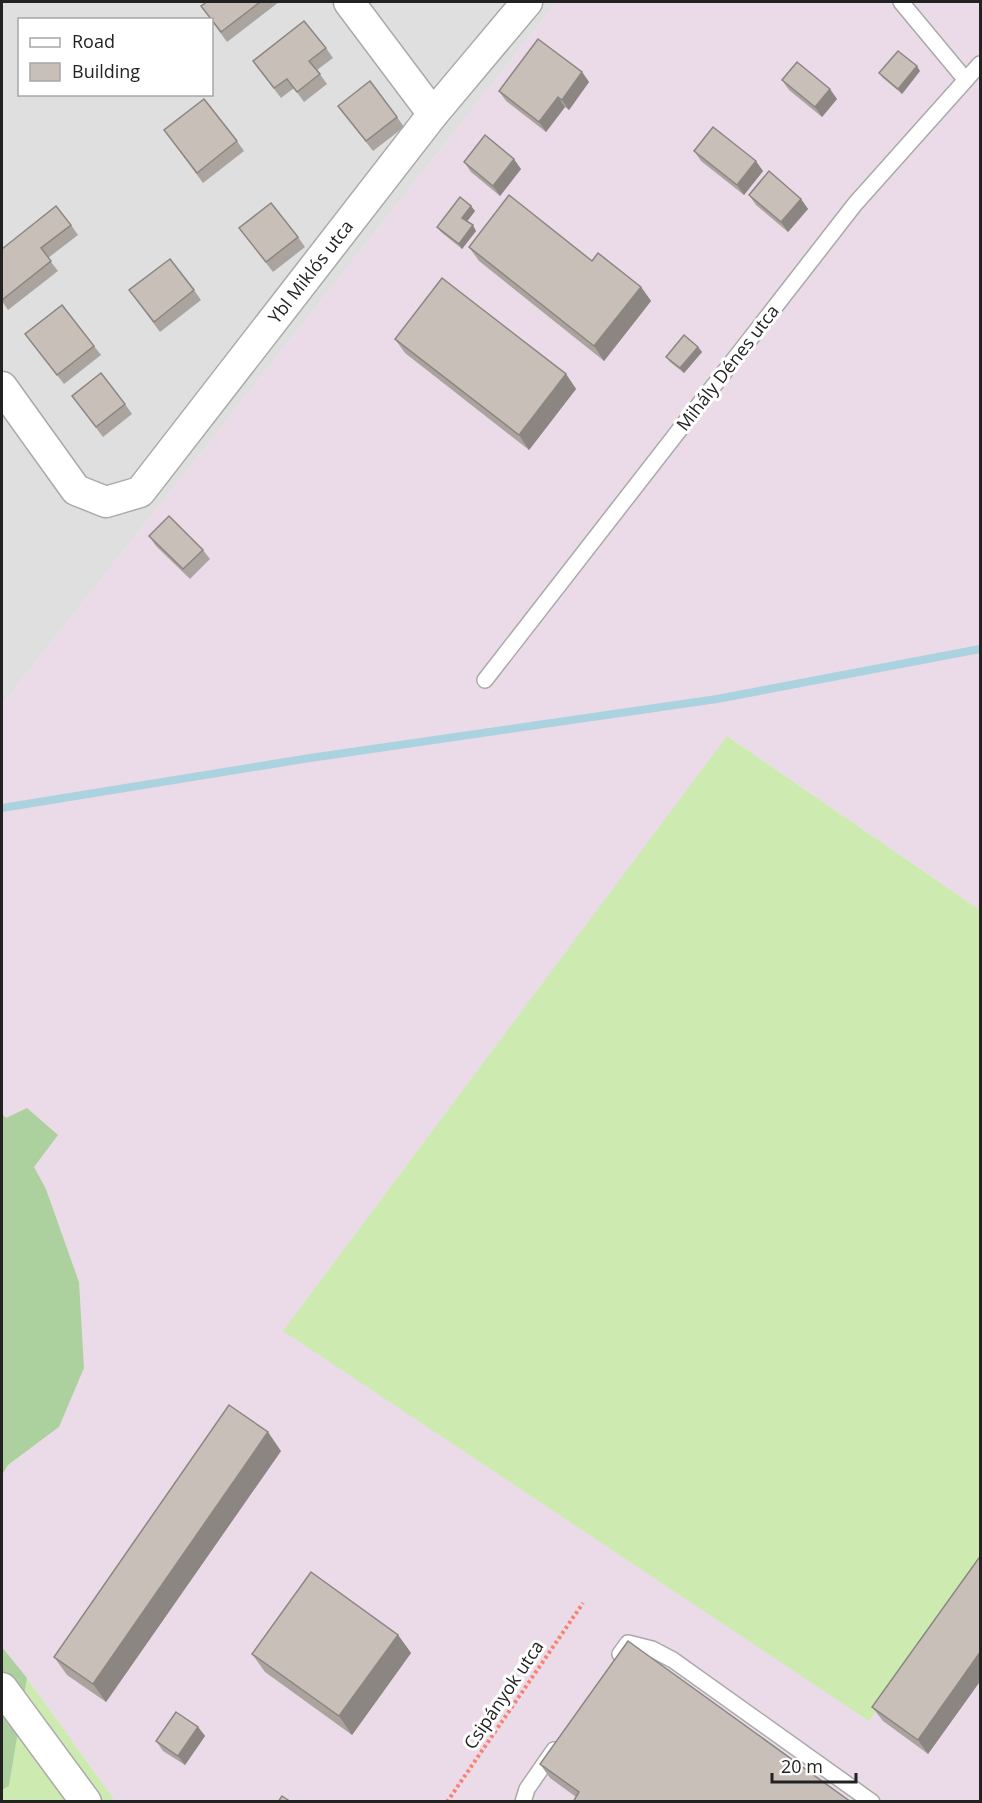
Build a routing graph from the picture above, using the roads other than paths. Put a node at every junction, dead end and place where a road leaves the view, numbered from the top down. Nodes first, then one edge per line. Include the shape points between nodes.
1 (349, 2) edge
2 (528, 2) edge
3 (901, 2) edge
4 (981, 64) edge
5 (965, 79) junction
6 (433, 114) junction
7 (2, 387) edge
8 (484, 680) dead end
9 (612, 1666) edge
10 (2, 1688) edge
11 (560, 1742) edge
12 (86, 1802) edge
13 (523, 1802) edge
14 (872, 1802) edge

1 - 6 street
2 - 6 street, Ybl Miklós utca
3 - 5 lane
4 - 5 lane, Mihály Dénes utca
5 - 8 lane, Mihály Dénes utca via 855,204
6 - 7 street, Ybl Miklós utca via 140,492 106,502 76,490
9 - 14 lane via 628,1643 652,1648
10 - 12 street
11 - 13 lane via 527,1789

